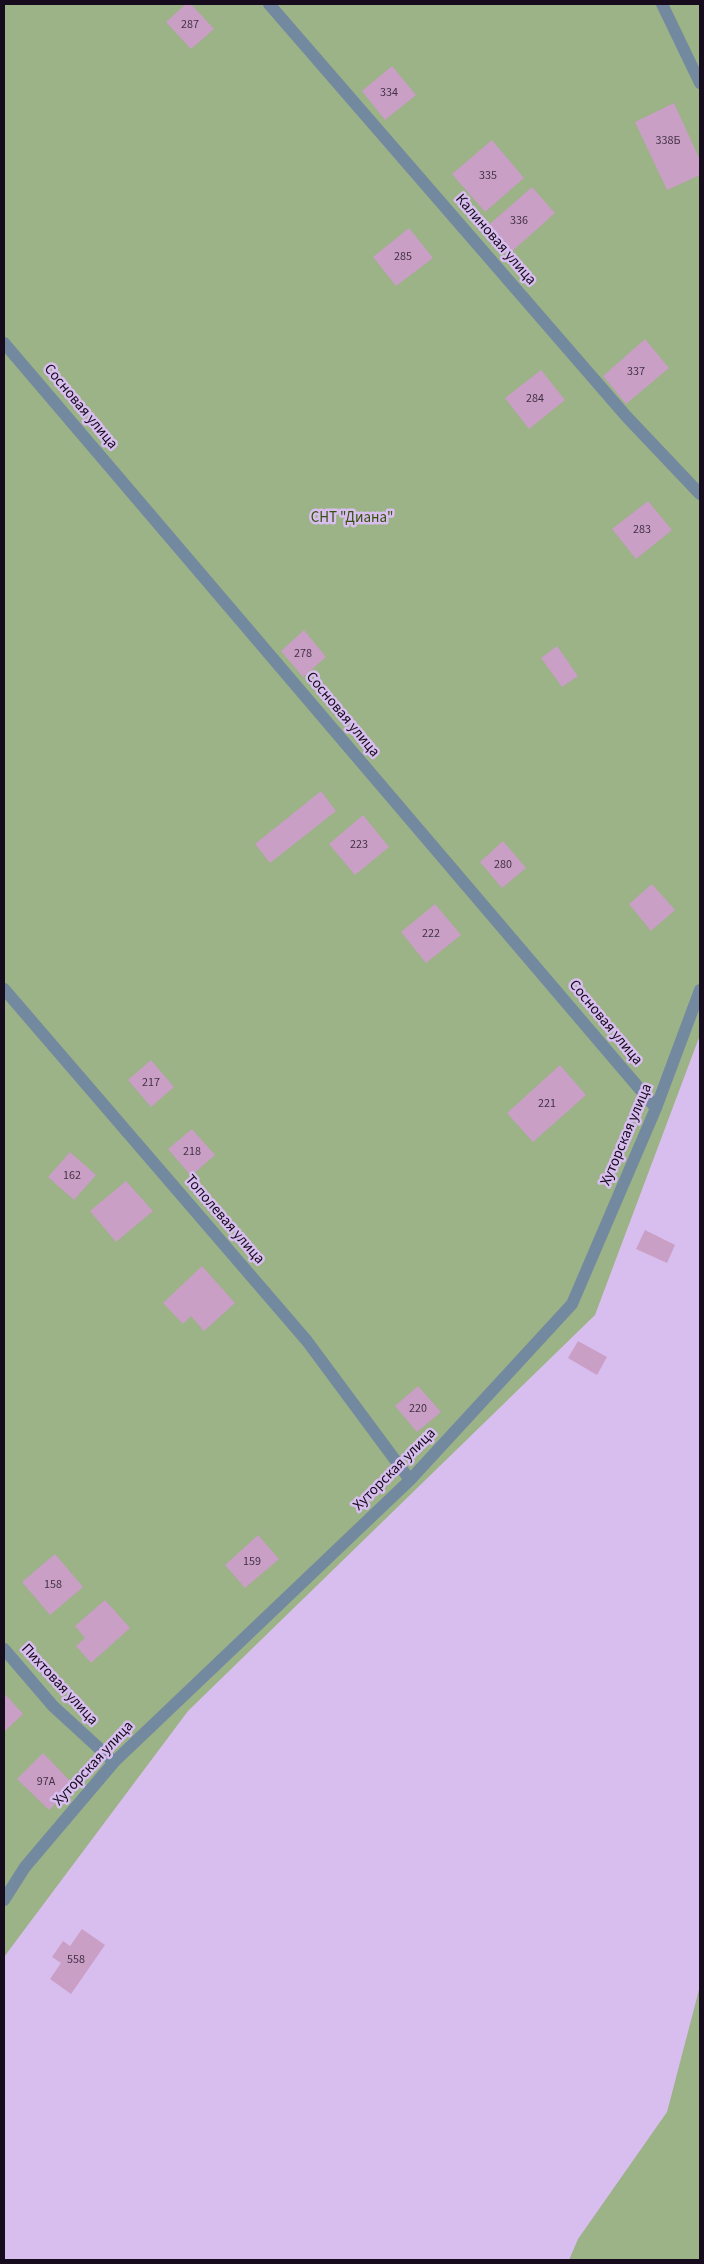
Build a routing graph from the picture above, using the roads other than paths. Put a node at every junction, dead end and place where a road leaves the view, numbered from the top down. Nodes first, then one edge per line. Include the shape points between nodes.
1 (269, 4) edge
2 (662, 4) edge
3 (700, 83) edge
4 (4, 343) edge
5 (700, 494) edge
6 (4, 989) edge
7 (700, 990) edge
8 (656, 1108) junction
9 (410, 1480) junction
10 (4, 1649) edge
11 (114, 1762) junction
12 (4, 1900) edge

1 - 5 street, Калиновая улица via 626,416
2 - 3 street
4 - 8 street, Сосновая улица
6 - 9 street, Тополевая улица via 307,1341
7 - 8 street, Хуторская улица
8 - 9 street, Хуторская улица via 572,1304
9 - 11 street, Хуторская улица
10 - 11 street, Пихтовая улица via 53,1706
11 - 12 street, Хуторская улица via 24,1867

